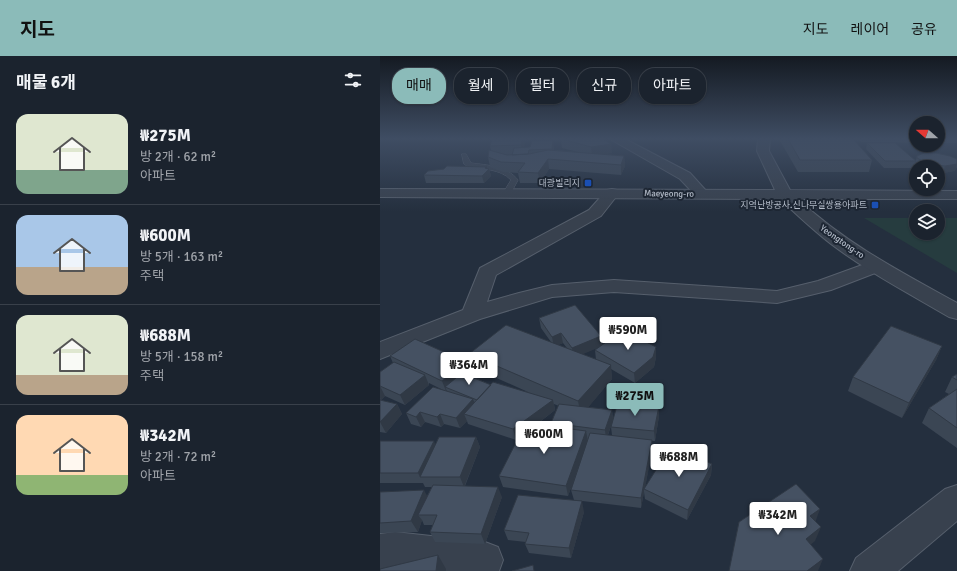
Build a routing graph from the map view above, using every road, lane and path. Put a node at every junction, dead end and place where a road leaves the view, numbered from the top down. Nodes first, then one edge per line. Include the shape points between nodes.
1 (467, 163) edge
2 (661, 163) edge
3 (769, 163) edge
4 (380, 193) edge
5 (507, 193) junction
6 (612, 193) junction
7 (702, 194) junction
8 (785, 195) junction
9 (957, 195) edge
10 (876, 266) junction
11 (957, 312) edge
12 (472, 314) junction
13 (380, 351) edge
14 (957, 500) edge
15 (380, 552) edge
16 (485, 560) dead end
17 (869, 571) edge

1 - 5 lane via 510,175 515,180
2 - 7 street via 685,176
3 - 8 street, Yeongtong-ro
4 - 5 street, Maeyeong-ro
5 - 6 street, Maeyeong-ro
6 - 7 street, Maeyeong-ro
6 - 12 street via 595,213 487,272
7 - 8 street, Maeyeong-ro
8 - 9 street, Maeyeong-ro
8 - 10 street, Yeongtong-ro via 838,241
10 - 11 street, Yeongtong-ro
10 - 12 street via 824,286 776,297 600,286 540,294
12 - 13 street
14 - 17 street
15 - 16 street via 395,550

